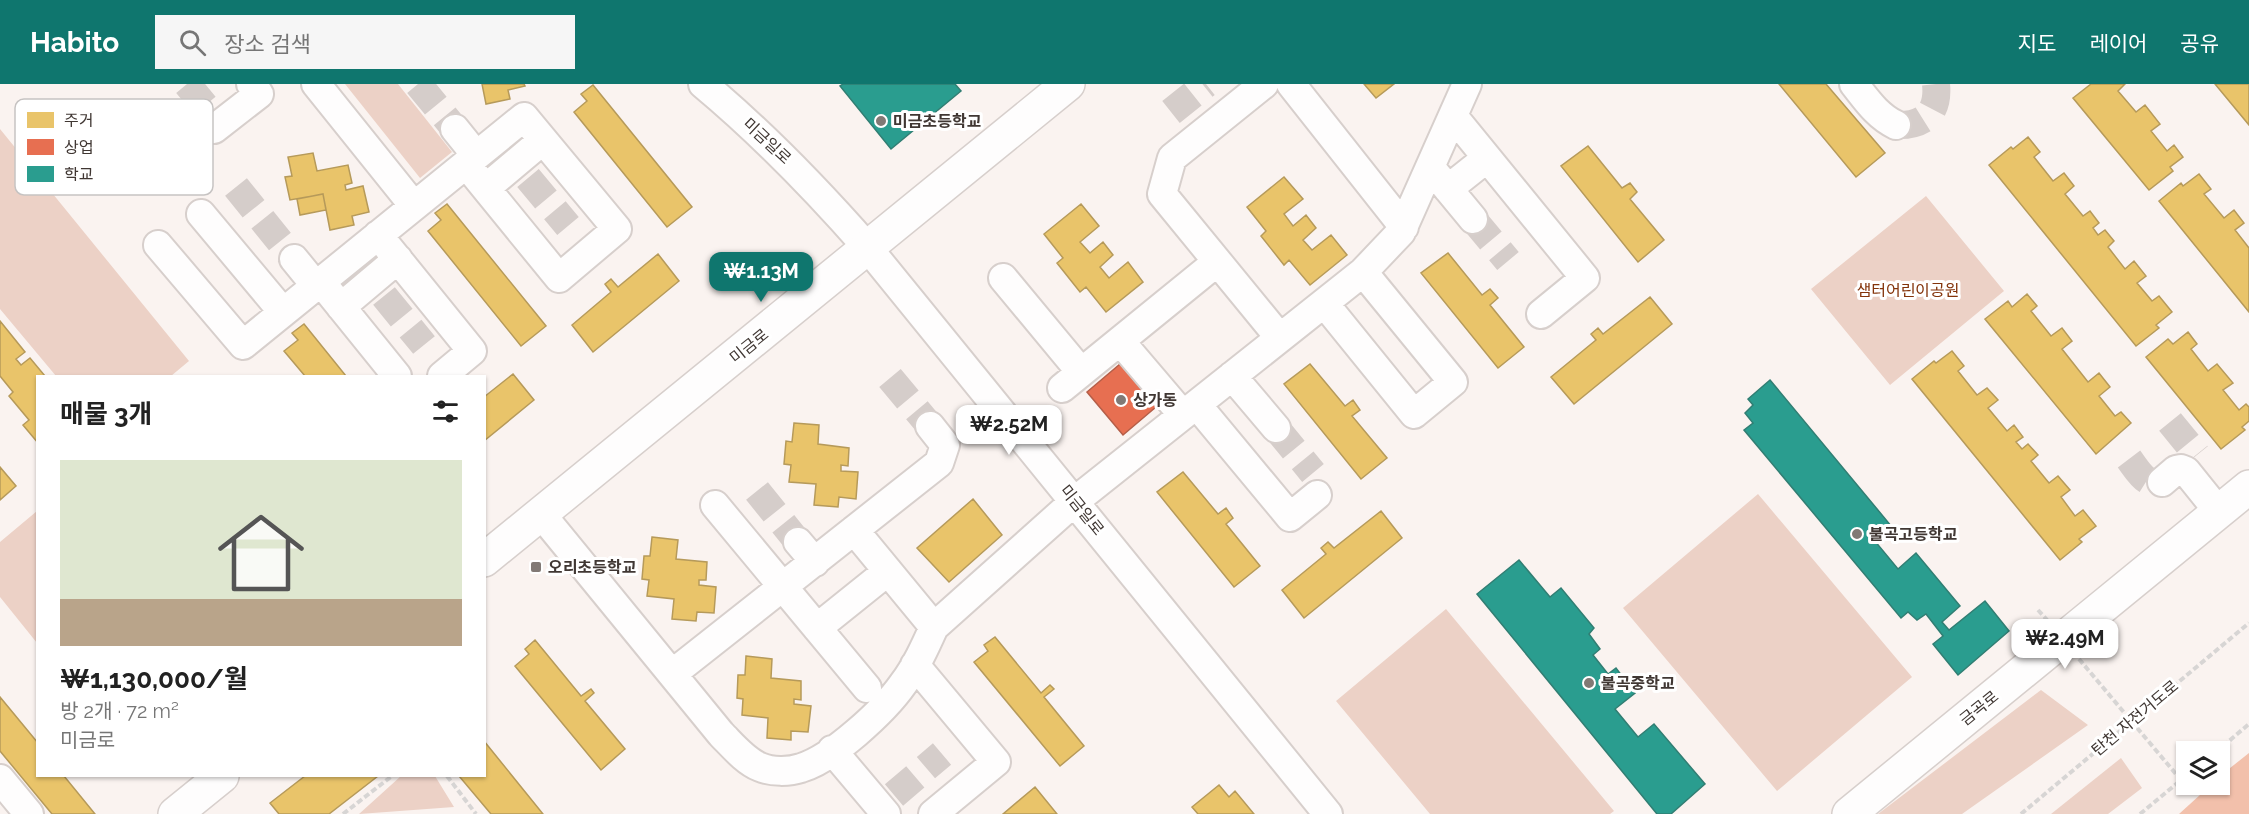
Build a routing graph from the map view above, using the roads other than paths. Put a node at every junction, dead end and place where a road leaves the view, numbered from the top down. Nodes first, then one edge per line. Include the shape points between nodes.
1 (251, 84) edge
2 (316, 84) edge
3 (704, 84) edge
4 (1068, 84) edge
5 (1264, 84) edge
6 (1291, 84) edge
7 (1467, 84) edge
8 (1869, 89) edge
9 (1453, 116) junction
10 (1896, 124) dead end
11 (214, 129) dead end
12 (454, 129) tunnel mouth
13 (543, 140) junction
14 (1486, 158) junction
15 (471, 160) junction
16 (1430, 167) junction
17 (486, 188) junction
18 (1448, 189) junction
19 (414, 206) junction
20 (201, 214) dead end
21 (1473, 219) tunnel mouth
22 (1404, 227) junction
23 (378, 235) junction
24 (158, 245) dead end
25 (867, 247) junction
26 (294, 259) tunnel mouth
27 (398, 259) junction
28 (1217, 262) junction
29 (1363, 272) junction
30 (1003, 278) dead end
31 (318, 284) junction
32 (1324, 303) junction
33 (341, 306) junction
34 (283, 312) junction
35 (1541, 314) dead end
36 (1280, 338) junction
37 (1120, 341) junction
38 (396, 375) edge
39 (443, 375) edge
40 (1232, 376) junction
41 (1190, 410) junction
42 (930, 426) tunnel mouth
43 (1276, 428) tunnel mouth
44 (2198, 455) tunnel mouth
45 (2162, 482) dead end
46 (1317, 495) dead end
47 (2234, 500) edge
48 (1075, 501) junction
49 (716, 505) dead end
50 (541, 514) junction
51 (854, 530) junction
52 (486, 558) edge
53 (888, 572) junction
54 (783, 587) junction
55 (934, 627) junction
56 (817, 628) junction
57 (915, 665) junction
58 (672, 674) junction
59 (867, 688) dead end
60 (832, 750) junction
61 (221, 777) edge
62 (0, 779) edge
63 (886, 805) edge
64 (29, 814) edge
65 (174, 814) edge
66 (933, 814) edge
67 (1328, 814) edge
68 (1849, 814) edge

1 - 11 street via 259,94
2 - 19 street
3 - 25 street, 미금일로 via 793,166
4 - 25 main road, 미금로
5 - 28 street via 1172,158 1162,194
6 - 22 street
7 - 9 street
8 - 10 street via 1886,120
9 - 14 street
9 - 16 street
12 - 15 street
13 - 15 street via 524,117
13 - 17 street via 522,171
13 - 17 street via 617,229 559,278
14 - 18 street
14 - 35 street via 1585,278
15 - 17 street
15 - 19 street
16 - 18 street
16 - 22 street
18 - 21 street
19 - 23 street
20 - 34 street
22 - 29 street
23 - 27 street
23 - 31 street
24 - 34 street via 243,345
25 - 48 street, 미금일로
25 - 50 main road, 미금로
26 - 31 street
27 - 33 street via 378,289
27 - 39 street via 472,351
28 - 36 street
28 - 37 street
29 - 32 street
29 - 32 street via 1453,382 1414,414
30 - 37 street via 1072,380
31 - 33 street
31 - 34 street
32 - 36 street
33 - 38 street
36 - 40 street
37 - 41 street
40 - 41 street
40 - 43 street
41 - 46 street via 1290,517
41 - 48 street
42 - 51 street via 945,445 939,463
44 - 47 street
45 - 47 street via 2181,469
47 - 68 main road, 금곡로
48 - 55 street
48 - 67 street, 미금일로
49 - 54 street
50 - 52 main road, 미금로
50 - 58 street
51 - 53 street
51 - 54 street via 807,552
53 - 55 street
53 - 56 street
54 - 56 street
54 - 58 street
55 - 57 street
56 - 59 street
57 - 60 street via 875,715
57 - 66 street via 996,762
58 - 60 street via 721,734 758,766 780,771 800,769
60 - 63 street
61 - 65 main road
62 - 64 street

